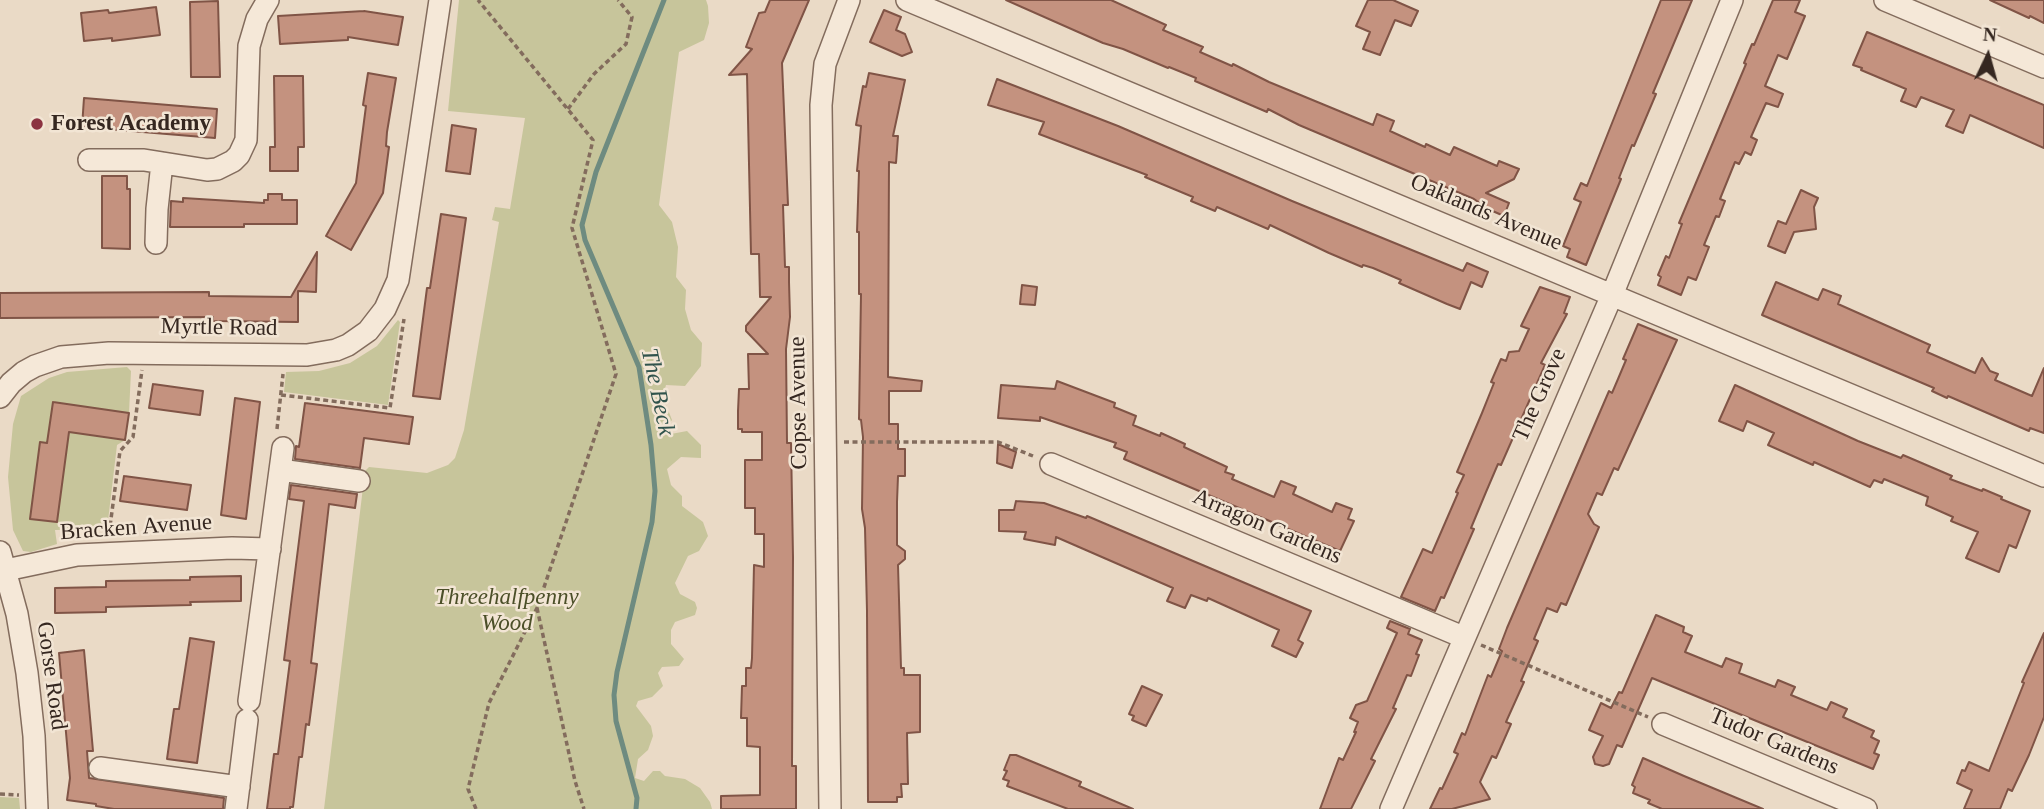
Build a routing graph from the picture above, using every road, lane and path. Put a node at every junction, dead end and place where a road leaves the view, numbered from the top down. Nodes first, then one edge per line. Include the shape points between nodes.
1 (440, 0) edge
2 (478, 0) edge
3 (618, 0) edge
4 (849, 0) edge
5 (907, 0) edge
6 (1732, 0) edge
7 (1885, 0) edge
8 (262, 2) edge
9 (2044, 67) edge
10 (568, 109) junction
11 (89, 160) dead end
12 (162, 163) junction
13 (156, 243) dead end
14 (1612, 295) junction
15 (404, 317) dead end
16 (140, 353) junction
17 (282, 355) junction
18 (4, 384) edge
19 (281, 395) junction
20 (826, 442) junction
21 (283, 447) joint
22 (1051, 464) joint
23 (280, 470) junction
24 (2044, 476) edge
25 (359, 481) dead end
26 (270, 549) junction
27 (107, 554) junction
28 (3, 561) edge
29 (537, 608) junction
30 (1463, 637) junction
31 (1663, 724) joint
32 (100, 768) dead end
33 (239, 787) junction
34 (37, 809) edge
35 (236, 809) edge
36 (476, 809) edge
37 (584, 809) edge
38 (830, 809) edge
39 (1391, 809) edge
40 (1866, 809) edge

1 - 17 street, Myrtle Road via 398,280 385,309 358,340 323,353
2 - 10 path
3 - 10 path via 632,17 625,44 594,74
4 - 20 street, Copse Avenue via 822,78
5 - 14 street, Oaklands Avenue
6 - 14 street, The Grove
7 - 9 street
8 - 12 street via 249,46 248,131 239,155 225,166 207,170
10 - 29 path via 593,141 572,228 616,374
11 - 12 street via 126,158
12 - 13 street
14 - 24 street, Oaklands Avenue
14 - 30 street, The Grove
15 - 19 path via 390,408
16 - 17 street, Myrtle Road
16 - 18 street, Myrtle Road via 61,357
16 - 27 path via 134,437 120,451
17 - 19 path
19 - 21 path via 276,439
20 - 22 path via 998,442
20 - 38 street, Copse Avenue
21 - 23 street
22 - 30 street, Arragon Gardens
23 - 25 street
23 - 26 street
26 - 27 street, Bracken Avenue
26 - 33 street
27 - 28 street, Bracken Avenue
28 - 34 street, Gorse Road via 27,673
29 - 36 path via 489,703 468,789
29 - 37 path
30 - 31 path
30 - 39 street, The Grove
31 - 40 street, Tudor Gardens
32 - 33 street
33 - 35 street

